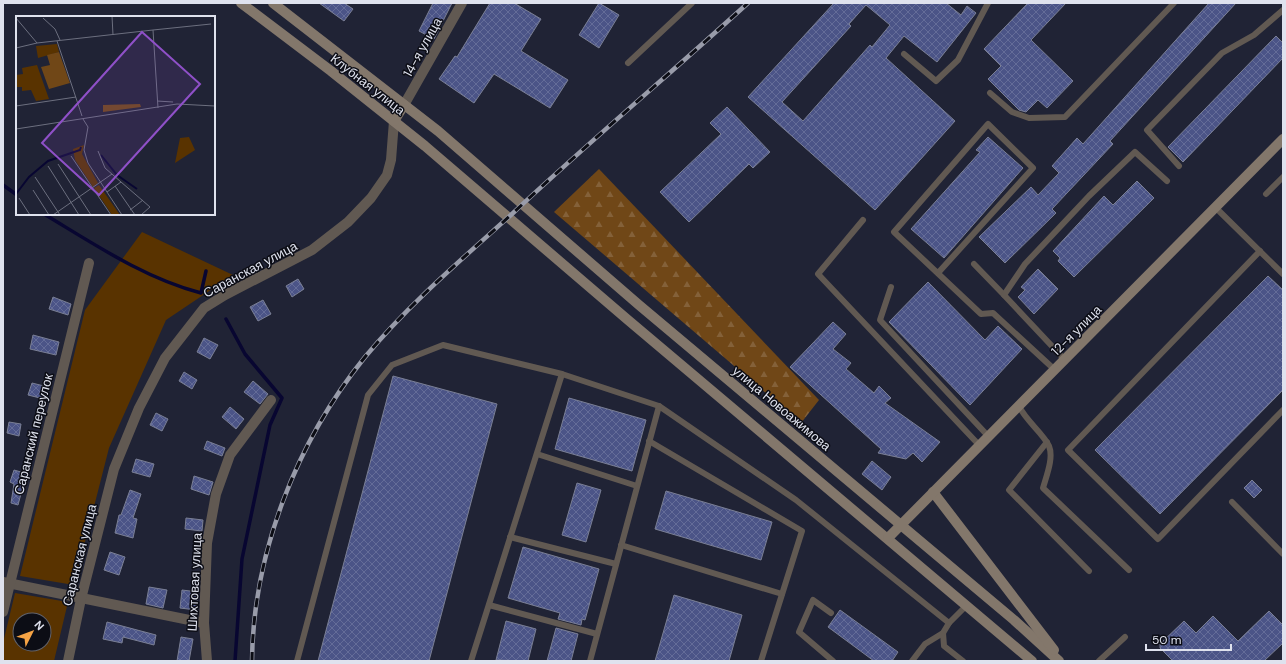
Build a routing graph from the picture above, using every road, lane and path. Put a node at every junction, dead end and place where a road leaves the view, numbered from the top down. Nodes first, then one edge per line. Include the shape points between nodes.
1 (241, 3) edge
2 (273, 3) edge
3 (462, 3) edge
4 (692, 3) edge
5 (988, 3) edge
6 (1174, 3) edge
7 (1283, 10) edge
8 (904, 54) dead end
9 (628, 63) dead end
10 (990, 93) dead end
11 (404, 105) junction
12 (394, 121) junction
13 (1283, 139) edge
14 (1179, 166) dead end
15 (488, 175) joint
16 (1283, 178) edge
17 (1167, 181) dead end
18 (1266, 194) dead end
19 (1215, 207) junction
20 (863, 220) dead end
21 (1260, 251) junction
22 (89, 263) dead end
23 (974, 264) dead end
24 (938, 273) junction
25 (1283, 274) edge
26 (890, 287) dead end
27 (1004, 295) junction
28 (1065, 360) junction
29 (1055, 370) junction
30 (562, 374) junction
31 (271, 400) dead end
32 (659, 406) junction
33 (1019, 406) junction
34 (1283, 410) edge
35 (989, 437) junction
36 (649, 441) junction
37 (1047, 442) junction
38 (980, 446) junction
39 (537, 454) junction
40 (637, 486) junction
41 (933, 492) junction
42 (1232, 502) dead end
43 (901, 525) junction
44 (510, 537) junction
45 (888, 538) junction
46 (621, 545) junction
47 (1283, 554) edge
48 (616, 564) junction
49 (1129, 570) dead end
50 (1089, 571) dead end
51 (6, 583) edge
52 (782, 594) junction
53 (81, 599) junction
54 (489, 605) junction
55 (967, 605) junction
56 (3, 612) edge
57 (831, 613) dead end
58 (204, 623) junction
59 (949, 623) junction
60 (943, 633) junction
61 (597, 634) junction
62 (1125, 637) dead end
63 (68, 661) edge
64 (207, 661) edge
65 (297, 661) edge
66 (471, 661) edge
67 (590, 661) edge
68 (761, 661) edge
69 (833, 661) edge
70 (912, 661) edge
71 (963, 661) edge
72 (1032, 661) edge
73 (1059, 661) edge
74 (1063, 661) edge
75 (1099, 661) edge

1 - 12 main road, Клубная улица
2 - 11 main road, Клубная улица
3 - 11 street, 14-я улица
4 - 9 lane
5 - 8 lane via 958,60 936,81
6 - 10 lane via 1064,116 1029,118 1012,112
7 - 14 lane via 1254,35 1222,54 1147,130
11 - 12 main road
11 - 15 main road, Клубная улица
12 - 45 main road, Клубная улица
12 - 53 street, Саранская улица via 391,160 387,175 371,198 348,222 312,250 204,308 165,358 139,408 114,469
13 - 19 main road, 12-я улица
15 - 43 main road, улица Новоажимова
16 - 18 lane
17 - 27 lane via 1134,152 1025,264
19 - 21 lane
19 - 28 main road, 12-я улица
20 - 38 lane via 818,274
21 - 25 lane
21 - 34 lane via 1068,450 1158,539
22 - 51 street, Саранский переулок
23 - 27 lane
24 - 24 lane via 894,232 988,124 1033,168
24 - 29 lane via 981,314 993,313
26 - 35 lane via 880,320
27 - 28 lane
28 - 29 main road, 12-я улица
29 - 33 main road, 12-я улица
30 - 32 lane
30 - 39 lane
30 - 65 lane via 443,345 392,365 368,395
31 - 58 street, Шихтовая улица via 230,455 216,494 207,543
32 - 36 lane
32 - 59 lane via 796,500
33 - 35 main road, 12-я улица
33 - 37 lane via 1023,415
35 - 38 main road, 12-я улица
36 - 40 lane
36 - 52 lane via 802,530
37 - 49 lane via 1050,447 1050,464 1043,488
37 - 50 lane via 1009,490
38 - 41 main road, 12-я улица
39 - 40 lane
39 - 44 lane
40 - 46 lane
41 - 43 main road, 12-я улица
41 - 74 main road
42 - 47 lane
43 - 45 main road, 12-я улица
43 - 73 main road, улица Новоажимова
44 - 48 lane
44 - 54 lane
45 - 55 main road
46 - 48 lane
46 - 52 lane
48 - 61 lane
51 - 53 street
51 - 56 street, Саранский переулок
52 - 68 lane
53 - 58 street
53 - 63 street, Саранская улица
54 - 61 lane
54 - 66 lane
55 - 59 lane
55 - 72 main road
57 - 69 lane via 812,600 799,632
58 - 64 street, Шихтовая улица
59 - 60 lane
60 - 70 lane via 925,644
60 - 71 lane via 944,646
61 - 67 lane
62 - 75 lane

